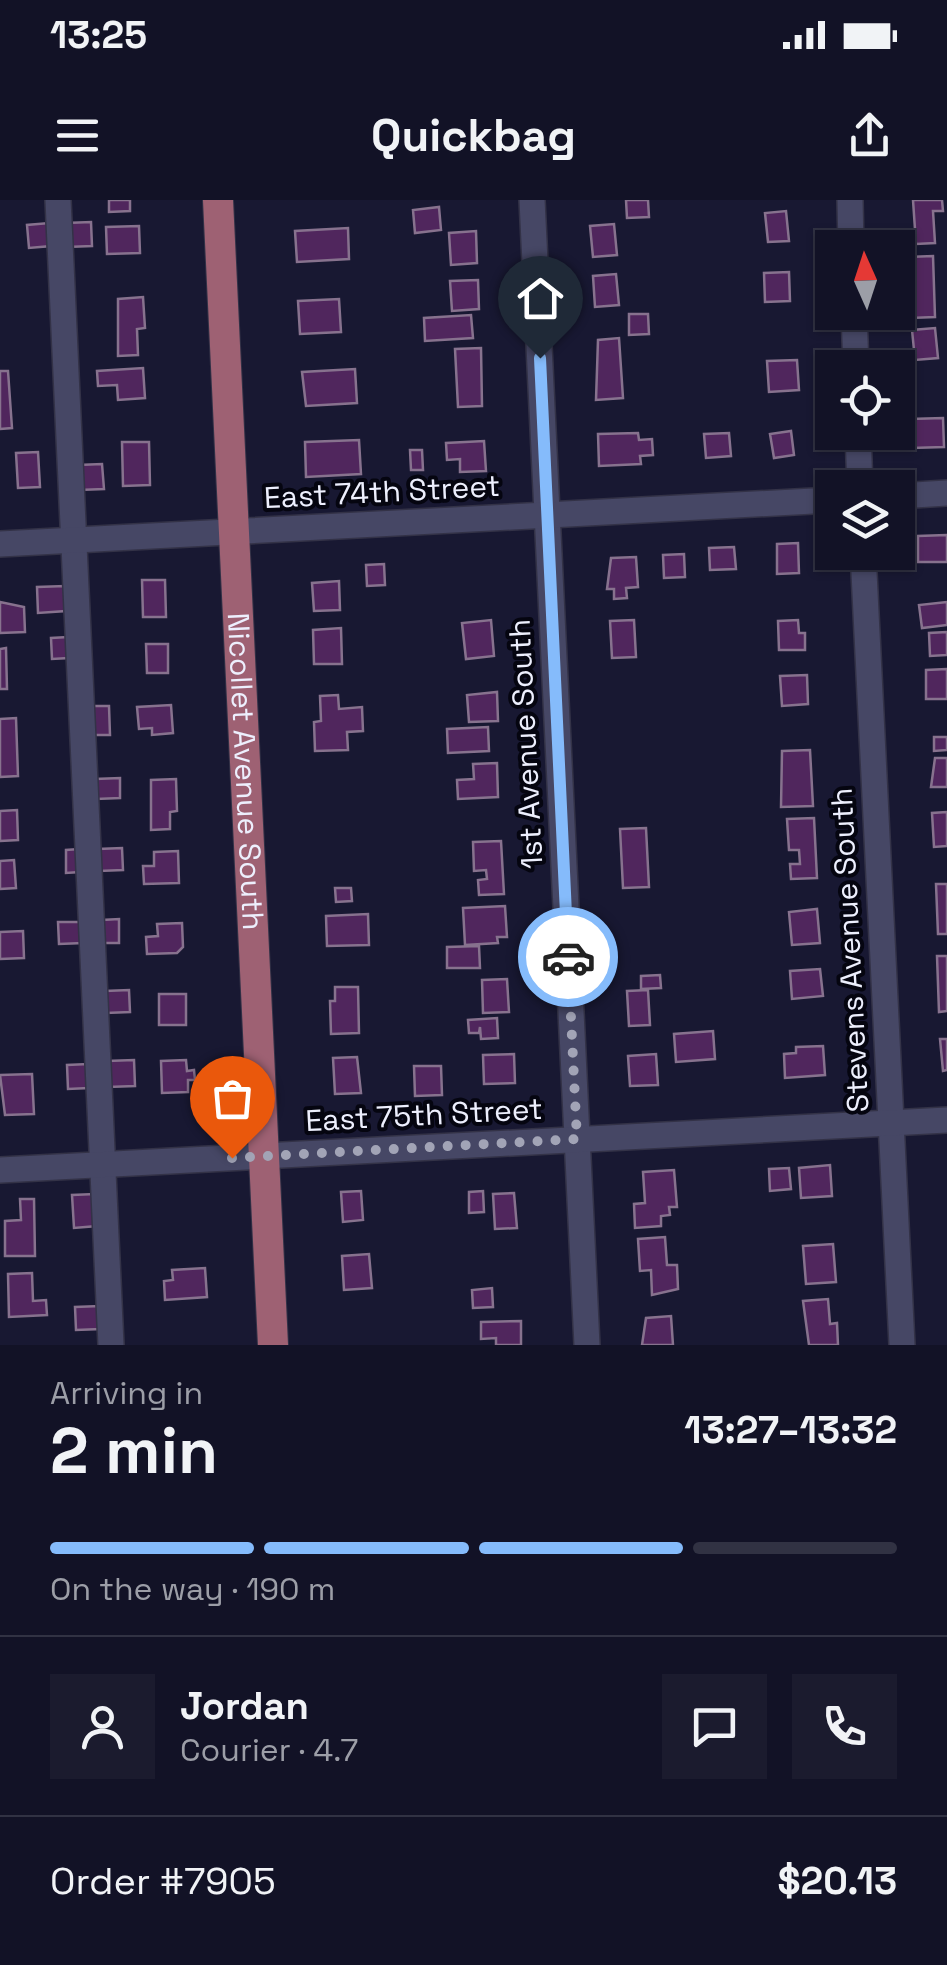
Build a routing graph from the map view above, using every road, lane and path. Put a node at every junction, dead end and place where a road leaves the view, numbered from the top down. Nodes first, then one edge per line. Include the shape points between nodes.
1 (58, 200) edge
2 (218, 200) edge
3 (532, 200) edge
4 (850, 200) edge
5 (851, 230) edge
6 (947, 494) edge
7 (915, 495) edge
8 (815, 501) edge
9 (547, 516) junction
10 (234, 532) junction
11 (74, 540) junction
12 (0, 544) edge
13 (864, 570) edge
14 (947, 1120) edge
15 (891, 1123) junction
16 (577, 1139) junction
17 (265, 1156) junction
18 (103, 1164) junction
19 (0, 1170) edge
20 (112, 1345) edge
21 (274, 1345) edge
22 (587, 1345) edge
23 (902, 1345) edge

1 - 11 street
2 - 10 main road, Nicollet Avenue South
3 - 9 street, 1st Avenue South
4 - 5 street
6 - 7 street
8 - 9 street, East 74th Street
9 - 10 street, East 74th Street
9 - 16 street, 1st Avenue South
10 - 11 street, East 74th Street
10 - 17 main road, Nicollet Avenue South
11 - 12 street, East 74th Street
11 - 18 street
13 - 15 street, Stevens Avenue South
14 - 15 street, East 75th Street
15 - 16 street, East 75th Street
15 - 23 street, Stevens Avenue South
16 - 17 street, East 75th Street
16 - 22 street, 1st Avenue South
17 - 18 street, East 75th Street
17 - 21 main road, Nicollet Avenue South
18 - 19 street, East 75th Street
18 - 20 street

